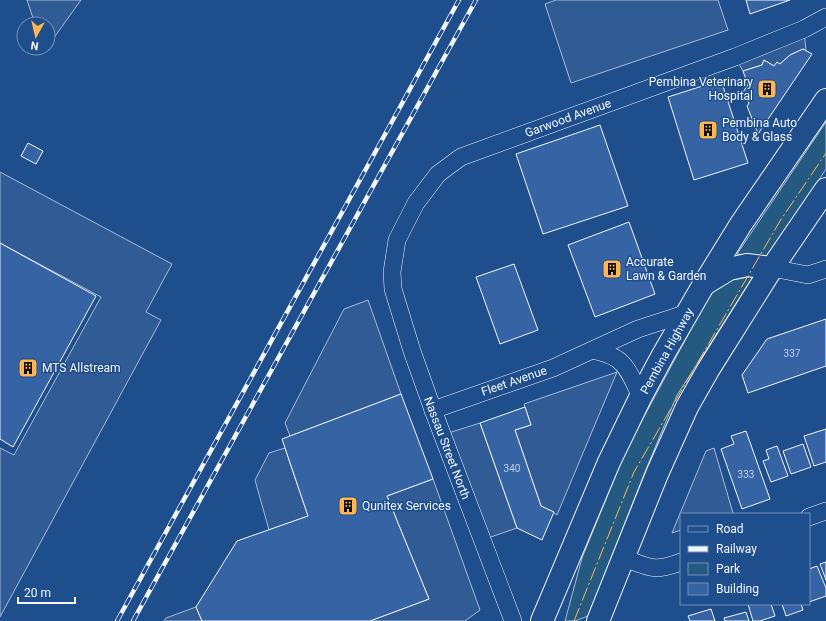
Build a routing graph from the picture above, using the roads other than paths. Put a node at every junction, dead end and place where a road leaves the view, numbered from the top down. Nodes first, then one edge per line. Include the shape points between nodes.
1 (826, 17) edge
2 (804, 29) junction
3 (826, 31) edge
4 (826, 100) edge
5 (826, 189) edge
6 (772, 268) junction
7 (826, 269) edge
8 (392, 272) joint
9 (704, 284) junction
10 (687, 313) junction
11 (593, 350) junction
12 (641, 396) junction
13 (433, 410) junction
14 (826, 511) edge
15 (810, 517) edge
16 (624, 558) junction
17 (680, 562) edge
18 (513, 621) edge
19 (542, 621) edge
20 (598, 621) edge

1 - 2 street, Garwood Avenue
2 - 3 street, Garwood Avenue
2 - 8 street, Garwood Avenue via 735,57 461,157 438,174 416,203 397,240
4 - 9 main road, Pembina Highway via 741,224
5 - 6 main road
6 - 7 street via 808,275
6 - 9 main road via 741,266 729,269
6 - 16 main road via 687,407
8 - 13 street, Nassau Street North via 393,289
9 - 10 main road, Pembina Highway
10 - 11 street, Fleet Avenue via 638,329
10 - 12 main road, Pembina Highway
11 - 12 street via 612,356 626,367
11 - 13 street, Fleet Avenue via 553,368
12 - 19 main road, Pembina Highway via 594,496
13 - 18 street, Nassau Street North
14 - 15 street
16 - 17 street via 649,568 664,568
16 - 20 main road

